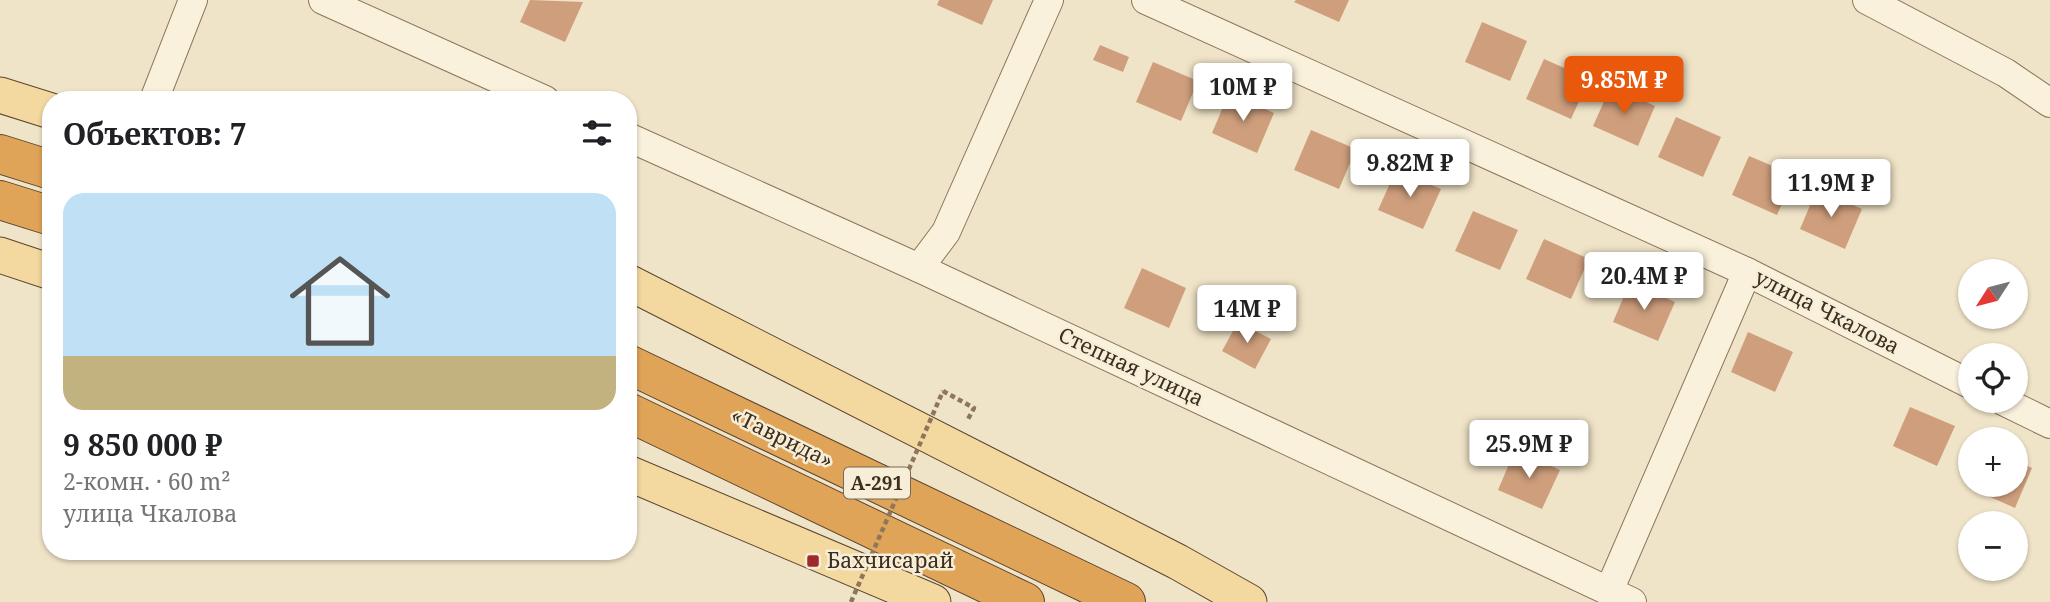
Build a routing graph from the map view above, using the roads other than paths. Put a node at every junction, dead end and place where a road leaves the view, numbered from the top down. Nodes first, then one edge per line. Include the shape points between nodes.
1 (193, 0) edge
2 (323, 0) edge
3 (1049, 0) edge
4 (1146, 0) edge
5 (1867, 0) edge
6 (158, 91) edge
7 (525, 91) edge
8 (0, 94) edge
9 (2050, 103) edge
10 (42, 108) edge
11 (637, 141) edge
12 (0, 154) edge
13 (42, 167) edge
14 (0, 200) edge
15 (42, 213) edge
16 (0, 255) edge
17 (919, 268) junction
18 (42, 269) edge
19 (1746, 272) junction
20 (637, 287) edge
21 (637, 368) edge
22 (1958, 378) edge
23 (2026, 413) edge
24 (637, 416) edge
25 (2050, 425) edge
26 (637, 477) edge
27 (1620, 596) edge
28 (933, 602) edge
29 (1025, 602) edge
30 (1126, 602) edge
31 (1249, 602) edge

1 - 6 street
2 - 7 street
3 - 17 street via 946,232
4 - 19 street, улица Чкалова
5 - 9 street via 2006,73
8 - 10 main road
11 - 17 street, Степная улица
12 - 13 highway
14 - 15 highway
16 - 18 main road
17 - 27 street, Степная улица
19 - 22 street, улица Чкалова
19 - 27 street
20 - 31 main road
21 - 30 highway, «Таврида» / А-291
23 - 25 street
24 - 29 highway, «Таврида» / А-291
26 - 28 main road

